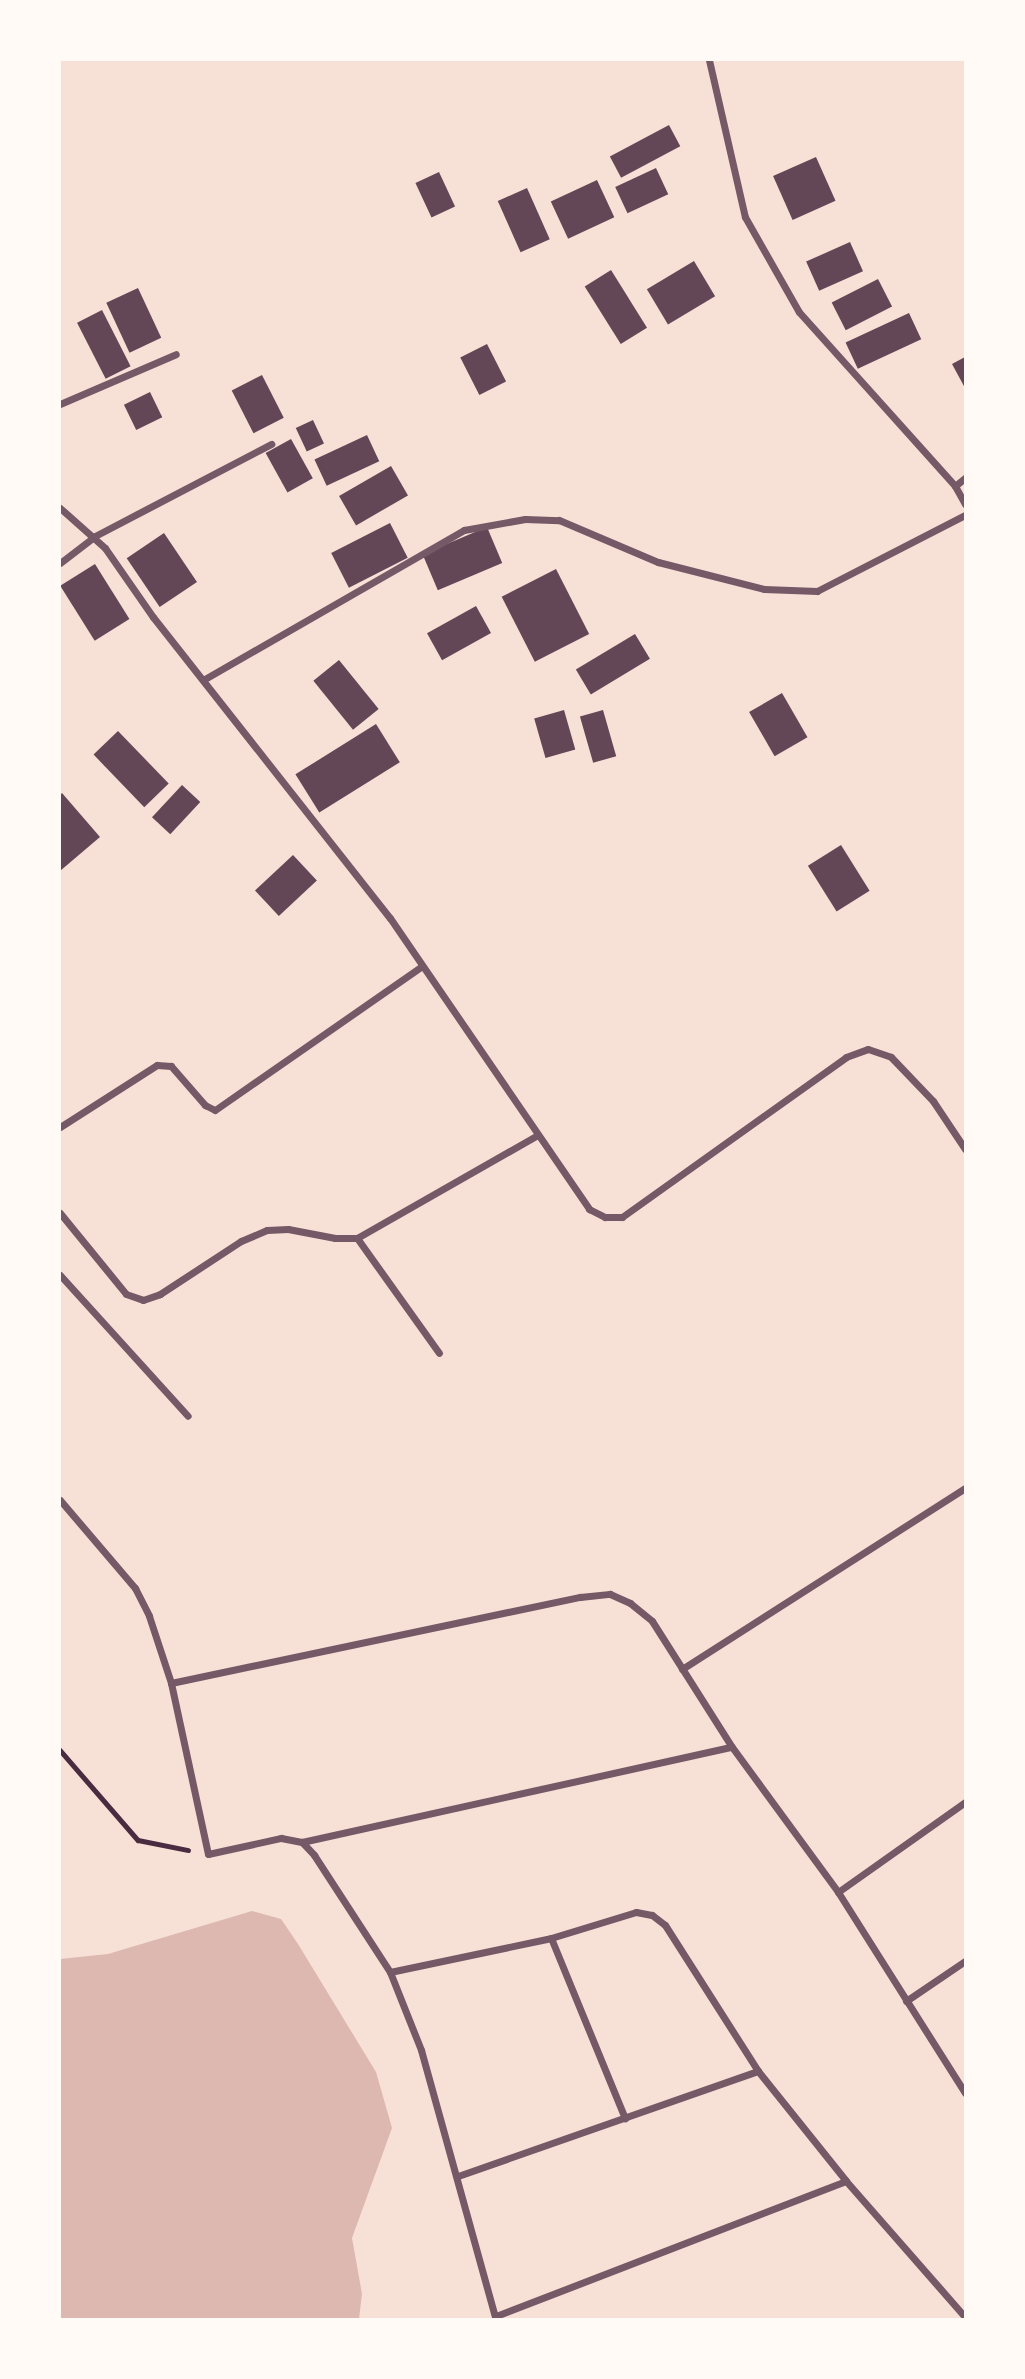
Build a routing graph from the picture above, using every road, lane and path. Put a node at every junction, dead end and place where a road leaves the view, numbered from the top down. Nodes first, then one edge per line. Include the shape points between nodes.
1 (709, 60) edge
2 (176, 354) dead end
3 (60, 404) edge
4 (271, 444) dead end
5 (965, 478) edge
6 (955, 486) junction
7 (965, 504) edge
8 (60, 508) edge
9 (965, 515) edge
10 (94, 536) junction
11 (60, 563) edge
12 (203, 680) junction
13 (422, 966) junction
14 (60, 1128) edge
15 (536, 1136) junction
16 (965, 1149) edge
17 (60, 1213) edge
18 (357, 1238) junction
19 (60, 1275) edge
20 (439, 1353) dead end
21 (188, 1416) dead end
22 (965, 1488) edge
23 (60, 1500) edge
24 (682, 1668) junction
25 (171, 1683) junction
26 (732, 1747) junction
27 (60, 1750) edge
28 (965, 1801) edge
29 (302, 1842) junction
30 (208, 1854) junction
31 (838, 1892) junction
32 (551, 1938) junction
33 (965, 1961) edge
34 (390, 1972) junction
35 (906, 2001) junction
36 (758, 2071) junction
37 (965, 2093) edge
38 (625, 2118) junction
39 (458, 2176) junction
40 (846, 2181) junction
41 (965, 2317) edge
42 (496, 2318) edge

1 - 6 street via 745,218 799,312
2 - 3 street
4 - 10 street
5 - 6 street
6 - 7 street
8 - 10 street
9 - 12 street via 817,591 764,589 658,562 559,520 525,519 464,530
10 - 11 street
10 - 12 street
12 - 13 street via 390,918
13 - 14 street via 215,1110 205,1105 172,1066 158,1065
13 - 15 street
15 - 16 street via 589,1209 605,1217 622,1217 846,1057 868,1049 891,1057 933,1101
15 - 18 street
17 - 18 street via 126,1294 143,1300 267,1230
18 - 20 street
19 - 21 street
22 - 24 street
23 - 25 street via 135,1588
24 - 25 street via 652,1621 610,1594
24 - 26 street
25 - 30 street
26 - 29 street
26 - 31 street
27 - 30 path via 138,1840
28 - 31 street
29 - 30 street via 281,1838
29 - 34 street
31 - 35 street
32 - 34 street
32 - 36 street via 636,1912 652,1915 665,1925
32 - 38 street
33 - 35 street
34 - 39 street via 421,2050
35 - 37 street
36 - 38 street
36 - 40 street
38 - 39 street
39 - 42 street
40 - 41 street
40 - 42 street

